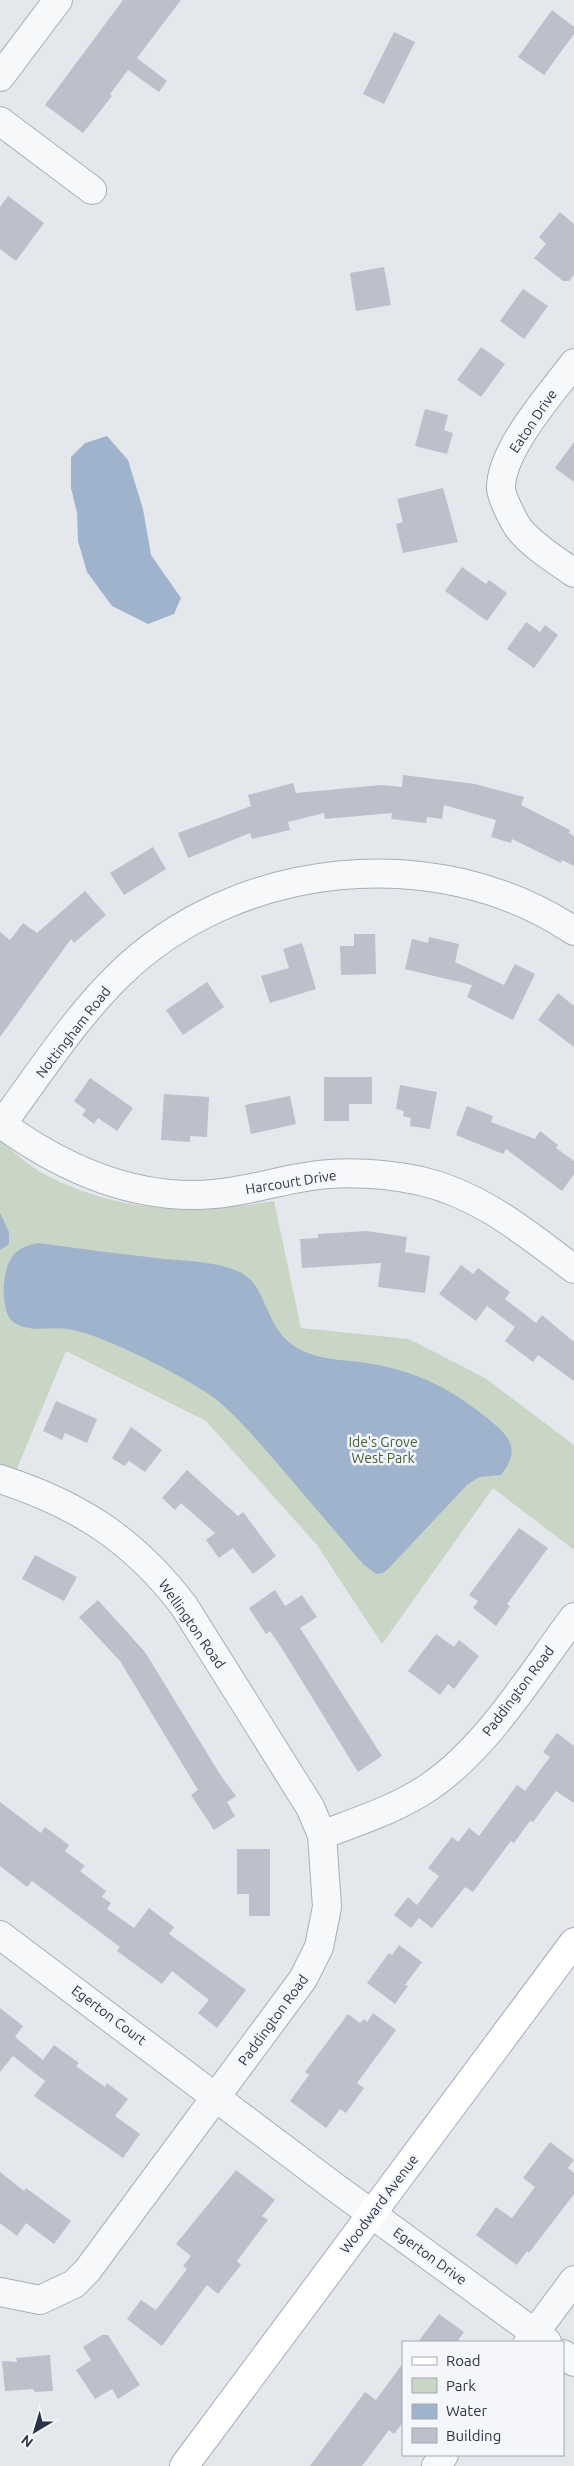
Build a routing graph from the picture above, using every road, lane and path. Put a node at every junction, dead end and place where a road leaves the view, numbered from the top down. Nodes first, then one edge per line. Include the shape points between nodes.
1 (58, 0) edge
2 (0, 77) edge
3 (0, 121) edge
4 (92, 190) dead end
5 (574, 363) edge
6 (574, 573) edge
7 (574, 931) edge
8 (1, 1124) edge
9 (574, 1269) edge
10 (0, 1479) edge
11 (574, 1617) edge
12 (322, 1835) junction
13 (0, 1934) edge
14 (574, 1942) edge
15 (217, 2096) junction
16 (372, 2213) junction
17 (574, 2280) edge
18 (0, 2292) edge
19 (536, 2339) edge
20 (184, 2466) edge

1 - 2 street
3 - 4 street
5 - 6 street, Eaton Drive via 517,440 509,454 501,489 520,530
7 - 8 street, Nottingham Road via 504,896 424,877 378,873 327,875 260,891 180,928 120,974 93,1003
8 - 9 street, Harcourt Drive via 64,1165 105,1181 153,1192 214,1194 330,1174 422,1181 458,1193 498,1214
10 - 12 street, Wellington Road via 80,1511 140,1556 169,1587 301,1791
11 - 12 street, Paddington Road via 490,1729 444,1776 398,1806
12 - 15 street, Paddington Road via 327,1907 319,1947 303,1979
13 - 15 street, Egerton Court
14 - 16 main road, Woodward Avenue
15 - 16 street, Egerton Drive
15 - 18 street, Paddington Road via 74,2284 40,2300
16 - 19 street, Egerton Drive
16 - 20 main road, Woodward Avenue
17 - 19 street

